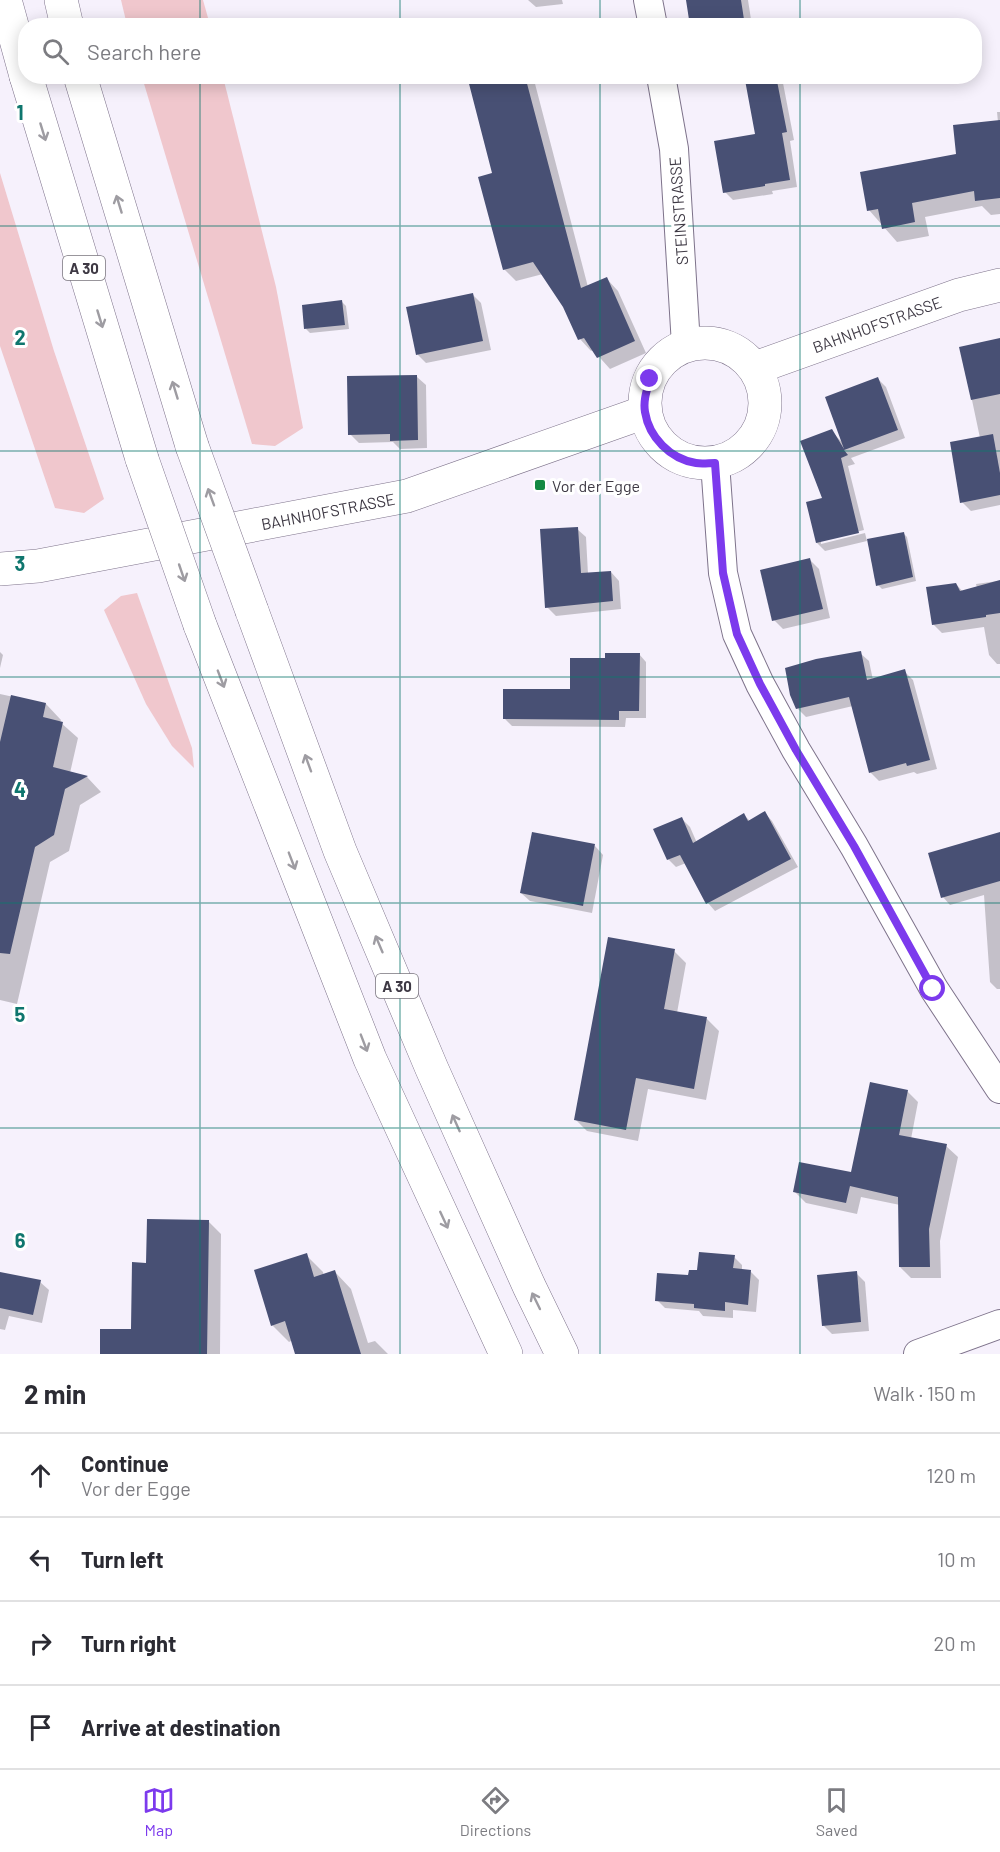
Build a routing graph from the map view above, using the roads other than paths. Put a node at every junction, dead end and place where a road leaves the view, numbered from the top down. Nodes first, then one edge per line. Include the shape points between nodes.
1 (5, 0) edge
2 (61, 0) edge
3 (648, 0) edge
4 (65, 18) edge
5 (651, 18) edge
6 (18, 47) edge
7 (28, 84) edge
8 (82, 84) edge
9 (662, 84) edge
10 (1000, 285) edge
11 (686, 345) junction
12 (754, 368) junction
13 (645, 412) junction
14 (715, 463) junction
15 (0, 569) edge
16 (1000, 1089) edge
17 (1000, 1324) edge
18 (506, 1354) edge
19 (562, 1354) edge
20 (918, 1354) edge

1 - 6 main road, A 30
2 - 4 main road
3 - 5 street
7 -> 18 main road, A 30, bridge via 142,459 200,625 370,1059
19 -> 8 main road, A 30, bridge via 432,1069 340,851 192,446
9 - 11 street, STEINSTRASSE via 674,149
10 - 12 main road, BAHNHOFSTRASSE via 959,295
11 - 12 main road via 724,346
11 - 13 main road via 659,364 645,395
12 - 14 main road via 763,387 761,427 750,444
13 - 14 main road via 651,430 670,452 696,463
13 - 15 main road, BAHNHOFSTRASSE via 407,496 38,566
14 - 16 street via 723,573 737,634 796,750 933,989
17 - 20 street

